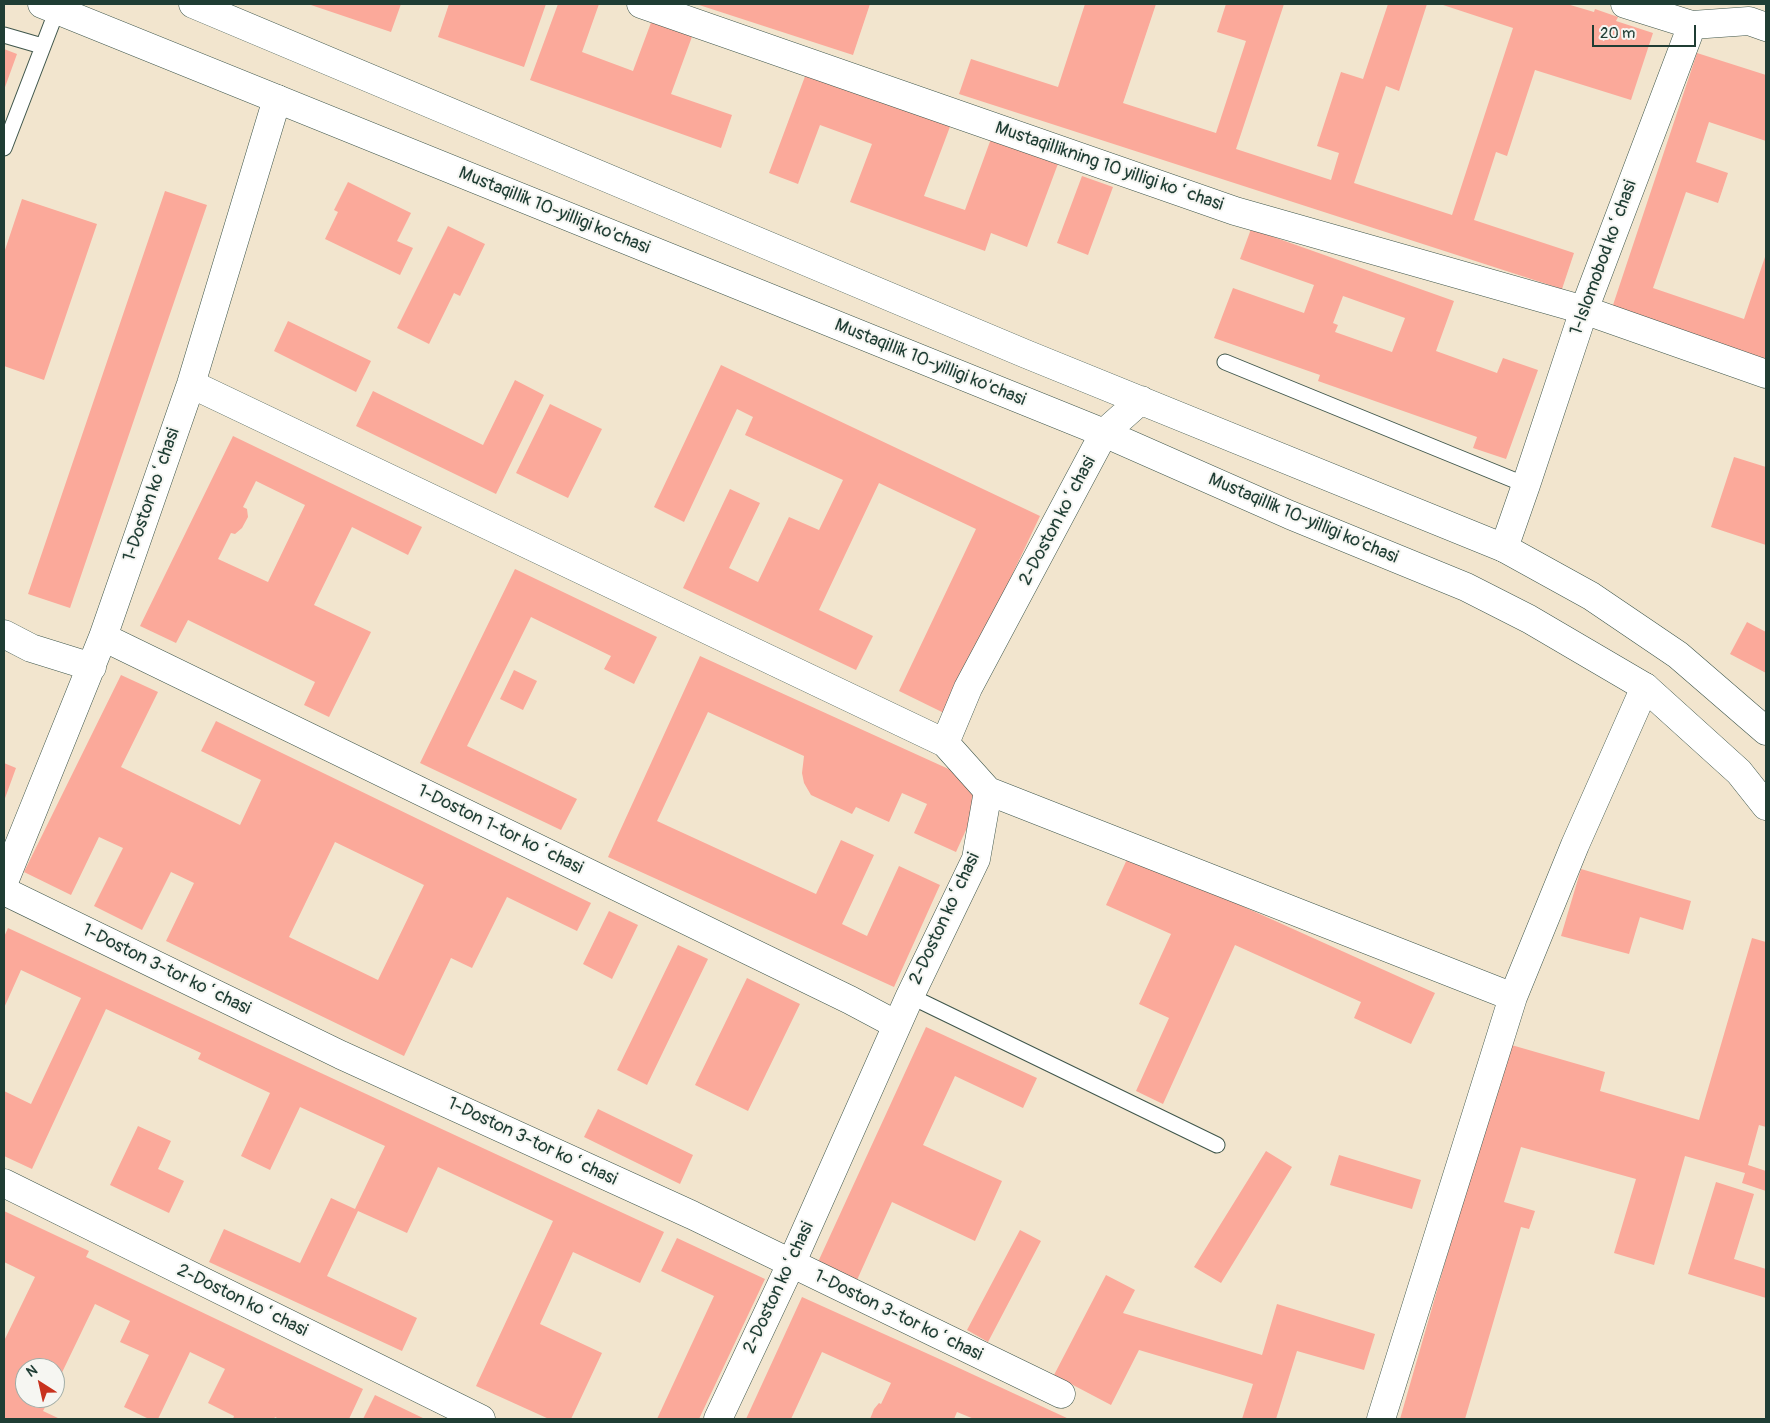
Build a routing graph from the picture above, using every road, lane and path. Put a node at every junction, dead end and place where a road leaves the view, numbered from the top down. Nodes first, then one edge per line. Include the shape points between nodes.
1 (193, 4) edge
2 (641, 4) edge
3 (1625, 4) edge
4 (50, 7) edge
5 (1757, 17) edge
6 (1692, 25) junction
7 (4, 35) edge
8 (42, 46) junction
9 (277, 99) junction
10 (4, 148) edge
11 (1584, 310) junction
12 (1225, 362) dead end
13 (1766, 374) edge
14 (191, 384) junction
15 (1142, 400) junction
16 (1104, 433) junction
17 (1526, 485) junction
18 (1504, 548) junction
19 (4, 634) edge
20 (102, 637) junction
21 (92, 667) junction
22 (1645, 687) junction
23 (1766, 732) edge
24 (945, 742) junction
25 (988, 791) junction
26 (1766, 806) edge
27 (4, 882) edge
28 (4, 890) edge
29 (910, 996) junction
30 (1513, 996) junction
31 (897, 1025) junction
32 (1217, 1144) dead end
33 (4, 1183) edge
34 (791, 1264) junction
35 (1061, 1394) dead end
36 (481, 1419) edge
37 (718, 1419) edge
38 (1381, 1419) edge

1 - 15 street via 1008,347
2 - 11 street, Mustaqillikning 10 yilligi koʻchasi via 1236,211
3 - 6 street
4 - 8 lane
4 - 9 street, Mustaqillik 10-yilligi ko'chasi
5 - 6 street
6 - 11 street, 1-Islomobod koʻchasi
7 - 8 lane
8 - 10 lane
9 - 14 street, 1-Doston koʻchasi
9 - 16 street, Mustaqillik 10-yilligi ko'chasi
11 - 13 street, Mustaqillikning 10 yilligi koʻchasi
11 - 17 street, 1-Islomobod koʻchasi
12 - 17 lane
14 - 20 street, 1-Doston koʻchasi
14 - 24 street
15 - 16 street
15 - 18 street
16 - 22 street, Mustaqillik 10-yilligi ko'chasi via 1290,515 1466,587 1529,619
16 - 24 street, 2-Doston koʻchasi via 968,688
17 - 18 street, 1-Islomobod koʻchasi
18 - 23 street via 1591,596 1678,656
19 - 21 street via 31,648
20 - 21 street, 1-Doston koʻchasi
20 - 31 street, 1-Doston 1-tor koʻchasi
21 - 27 street, 1-Doston koʻchasi
22 - 26 street, Mustaqillik 10-yilligi ko'chasi via 1739,772
22 - 30 street
24 - 25 street
25 - 29 street, 2-Doston koʻchasi via 976,859
25 - 30 street
28 - 34 street, 1-Doston 3-tor koʻchasi via 341,1055 692,1215
29 - 31 street, 2-Doston koʻchasi
29 - 32 lane
30 - 38 street
31 - 34 street, 2-Doston koʻchasi
33 - 36 street, 2-Doston koʻchasi
34 - 35 street, 1-Doston 3-tor koʻchasi
34 - 37 street, 2-Doston koʻchasi

